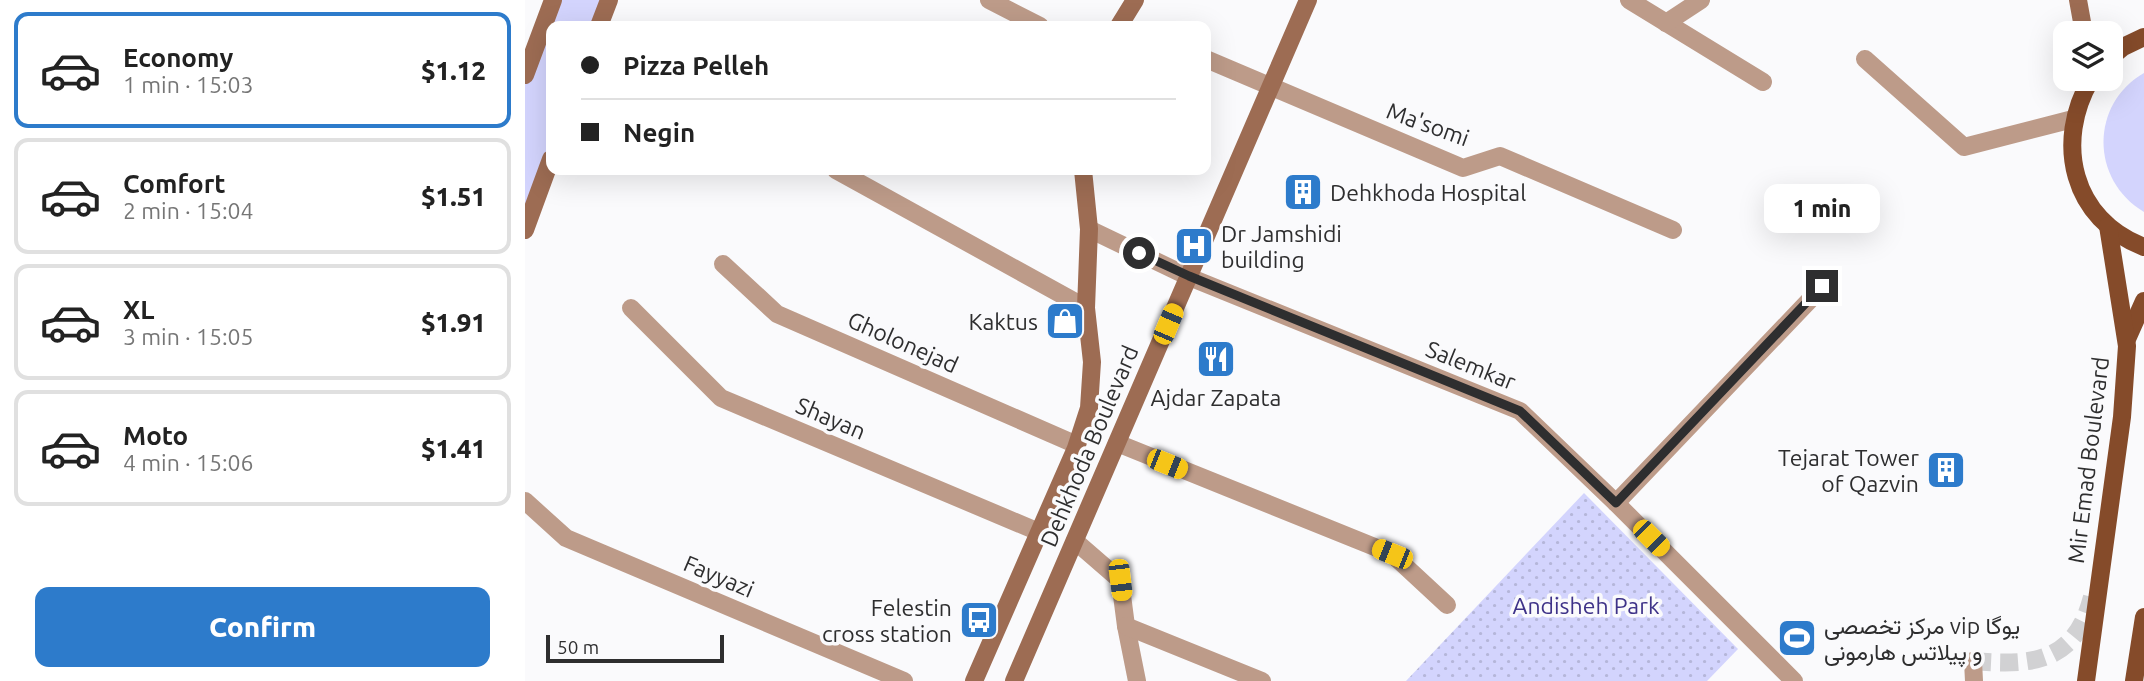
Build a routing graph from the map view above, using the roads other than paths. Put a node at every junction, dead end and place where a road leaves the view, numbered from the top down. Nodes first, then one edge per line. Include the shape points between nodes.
1 (554, 0) edge
2 (609, 0) edge
3 (989, 0) edge
4 (1135, 0) edge
5 (1308, 0) edge
6 (1629, 0) edge
7 (1701, 0) edge
8 (2078, 0) edge
9 (605, 21) edge
10 (1030, 21) edge
11 (1127, 21) edge
12 (2082, 21) edge
13 (1666, 23) junction
14 (2144, 37) edge
15 (2123, 47) edge
16 (1865, 59) dead end
17 (1211, 61) edge
18 (525, 75) edge
19 (1763, 82) dead end
20 (1270, 88) junction
21 (2083, 91) edge
22 (2073, 119) junction
23 (546, 173) edge
24 (845, 175) edge
25 (1084, 175) edge
26 (2108, 226) junction
27 (1090, 229) junction
28 (525, 230) edge
29 (1673, 230) dead end
30 (2144, 247) edge
31 (723, 264) dead end
32 (1189, 276) junction
33 (1822, 286) dead end
34 (2144, 301) edge
35 (631, 307) dead end
36 (1086, 308) junction
37 (2127, 338) junction
38 (1117, 443) junction
39 (1077, 445) junction
40 (525, 501) edge
41 (1616, 503) junction
42 (1039, 532) junction
43 (1075, 541) junction
44 (1447, 605) dead end
45 (2144, 617) edge
46 (1126, 626) junction
47 (1973, 661) dead end
48 (2135, 679) edge
49 (904, 681) edge
50 (974, 681) edge
51 (1014, 681) edge
52 (1137, 681) edge
53 (1262, 681) edge
54 (1794, 681) edge
55 (1974, 681) edge
56 (2083, 681) edge

1 - 18 main road
2 - 9 main road
3 - 10 street
4 - 11 main road
5 - 20 main road, Dehkhoda Boulevard
6 - 13 street
7 - 13 street
8 - 12 main road
13 - 19 street
14 - 15 main road
16 - 22 street via 1964,146
17 - 20 street, Ma'somi
20 - 29 street, Ma'somi via 1463,168 1500,156
20 - 32 main road, Dehkhoda Boulevard
21 - 22 main road
22 - 26 main road via 2076,177
23 - 28 main road
24 - 36 street
25 - 27 main road, Dehkhoda Boulevard
26 - 30 main road
26 - 37 main road, Mir Emad Boulevard
27 - 32 street, Salemkar
27 - 36 main road, Dehkhoda Boulevard
31 - 39 street, Gholonejad via 778,314
32 - 38 main road, Dehkhoda Boulevard
32 - 41 street, Salemkar via 1520,411
33 - 41 street
34 - 37 main road
35 - 42 street, Shayan via 721,398
36 - 39 main road, Dehkhoda Boulevard via 1092,362 1089,408
37 - 56 main road, Mir Emad Boulevard via 2122,417
38 - 43 main road, Dehkhoda Boulevard
38 - 44 street via 1392,554
39 - 42 main road, Dehkhoda Boulevard
40 - 49 street, Fayyazi via 566,538
41 - 54 street, Salemkar
42 - 50 main road, Dehkhoda Boulevard
43 - 46 street via 1120,580
43 - 51 main road, Dehkhoda Boulevard
45 - 48 main road
46 - 52 street
46 - 53 street
47 - 55 street

